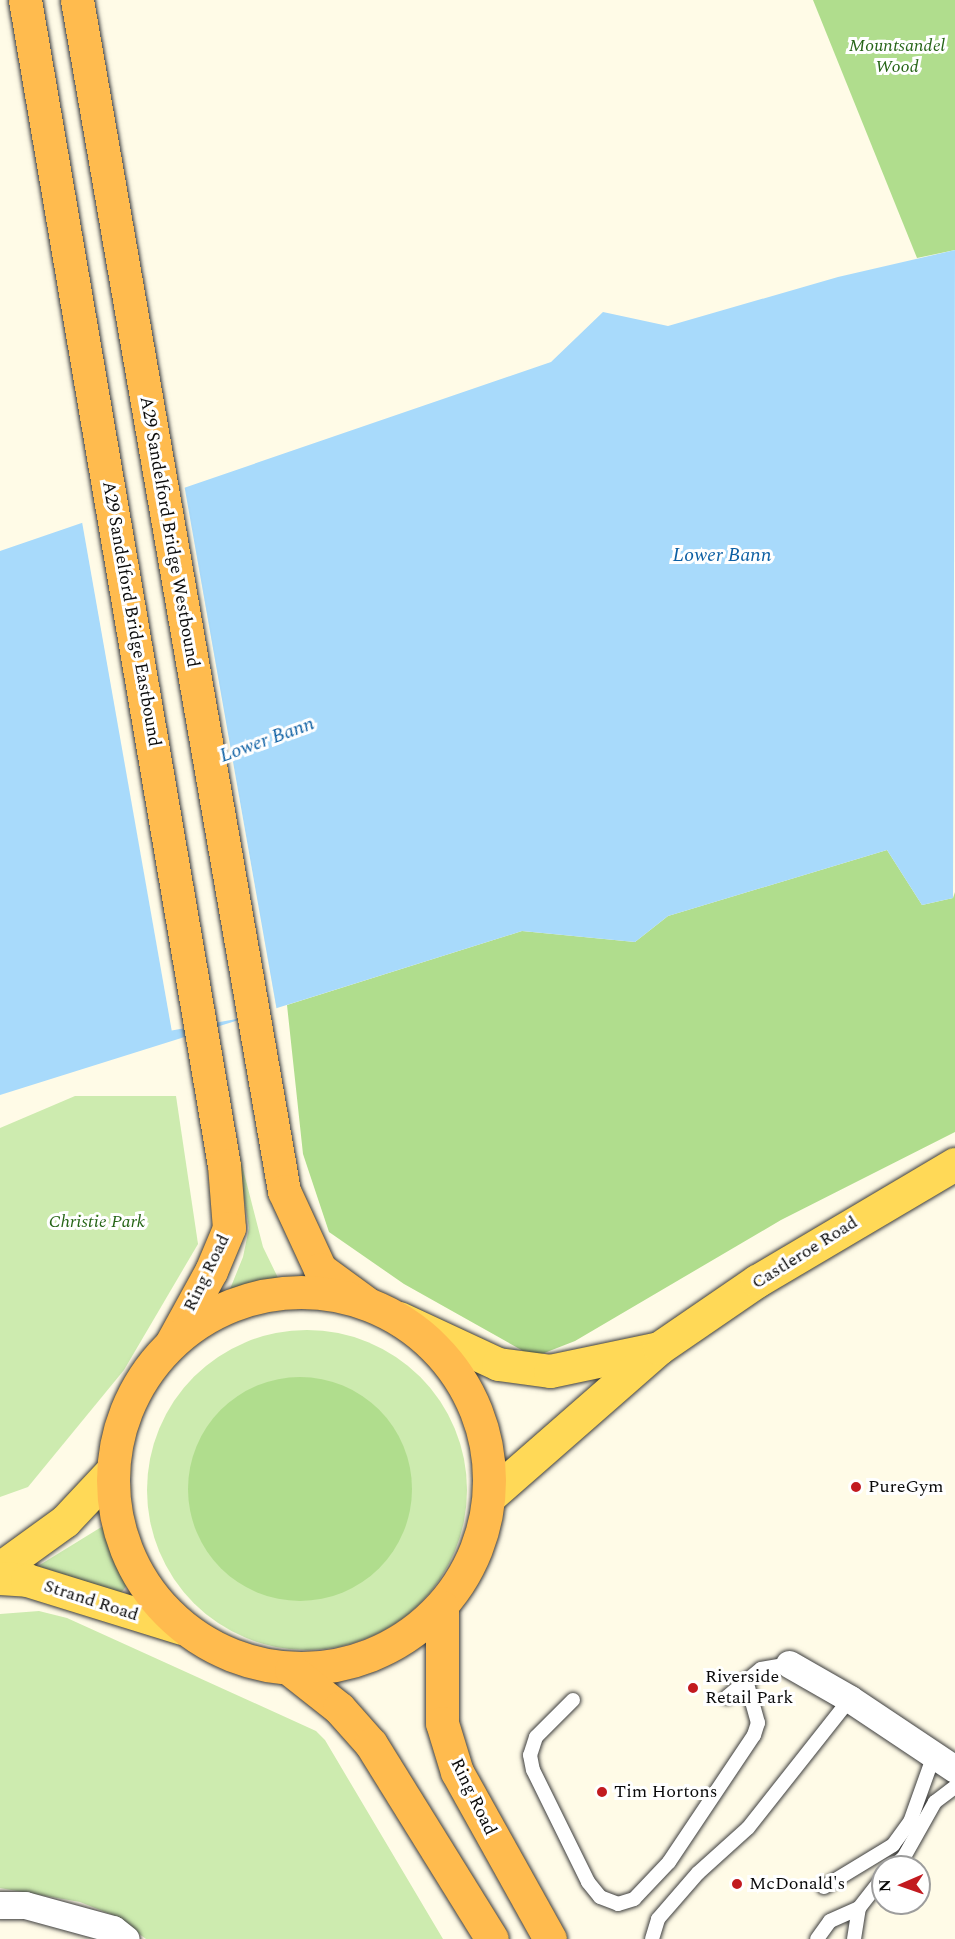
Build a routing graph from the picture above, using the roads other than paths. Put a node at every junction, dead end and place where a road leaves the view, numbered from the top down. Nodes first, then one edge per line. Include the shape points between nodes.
1 (25, 0) edge
2 (77, 0) edge
3 (955, 1164) edge
4 (224, 1165) joint
5 (365, 1302) junction
6 (399, 1318) junction
7 (172, 1342) junction
8 (659, 1348) junction
9 (111, 1472) junction
10 (490, 1496) junction
11 (0, 1568) edge
12 (0, 1578) edge
13 (442, 1607) junction
14 (182, 1628) junction
15 (789, 1664) joint
16 (291, 1670) junction
17 (746, 1680) junction
18 (726, 1697) dead end
19 (850, 1699) junction
20 (573, 1700) dead end
21 (945, 1762) edge
22 (955, 1787) edge
23 (905, 1855) edge
24 (824, 1887) dead end
25 (871, 1892) edge
26 (0, 1905) edge
27 (859, 1908) junction
28 (549, 1938) edge
29 (126, 1939) edge
30 (492, 1939) edge
31 (652, 1939) edge
32 (817, 1939) edge
33 (854, 1939) edge

1 - 4 highway, A29 Sandelford Bridge Eastbound via 39,63
2 - 5 highway, A29 Sandelford Bridge Westbound via 277,1157 293,1216 320,1269
3 - 8 main road, Castleroe Road via 767,1275
4 - 7 highway, Ring Road via 229,1228 211,1271
5 - 6 highway
5 - 7 highway via 314,1291 262,1294 214,1312
6 - 8 main road, Castleroe Road via 498,1364 550,1371
6 - 10 highway via 429,1341 454,1370 476,1408 488,1451
7 - 9 highway via 140,1379 120,1423
8 - 10 main road, Castleroe Road
9 - 11 main road via 65,1521
9 - 14 highway via 118,1530 142,1584
10 - 13 highway via 475,1555
12 - 14 main road, Strand Road via 27,1580
13 - 16 highway via 399,1643 347,1665
13 - 28 highway, Ring Road via 442,1723 457,1772
14 - 16 highway via 237,1659
15 - 17 lane via 761,1669
15 - 19 street
16 - 30 highway via 332,1702 371,1744
17 - 18 lane
17 - 20 lane via 758,1723 754,1735 669,1862 634,1899 618,1904 600,1897 588,1882 533,1770 530,1755 536,1737
19 - 21 street
19 - 31 lane via 748,1828 698,1873 658,1919
21 - 24 lane via 893,1845
22 - 23 lane via 935,1802
25 - 27 lane
26 - 29 street via 25,1905 112,1929
27 - 32 lane via 830,1921
27 - 33 lane

